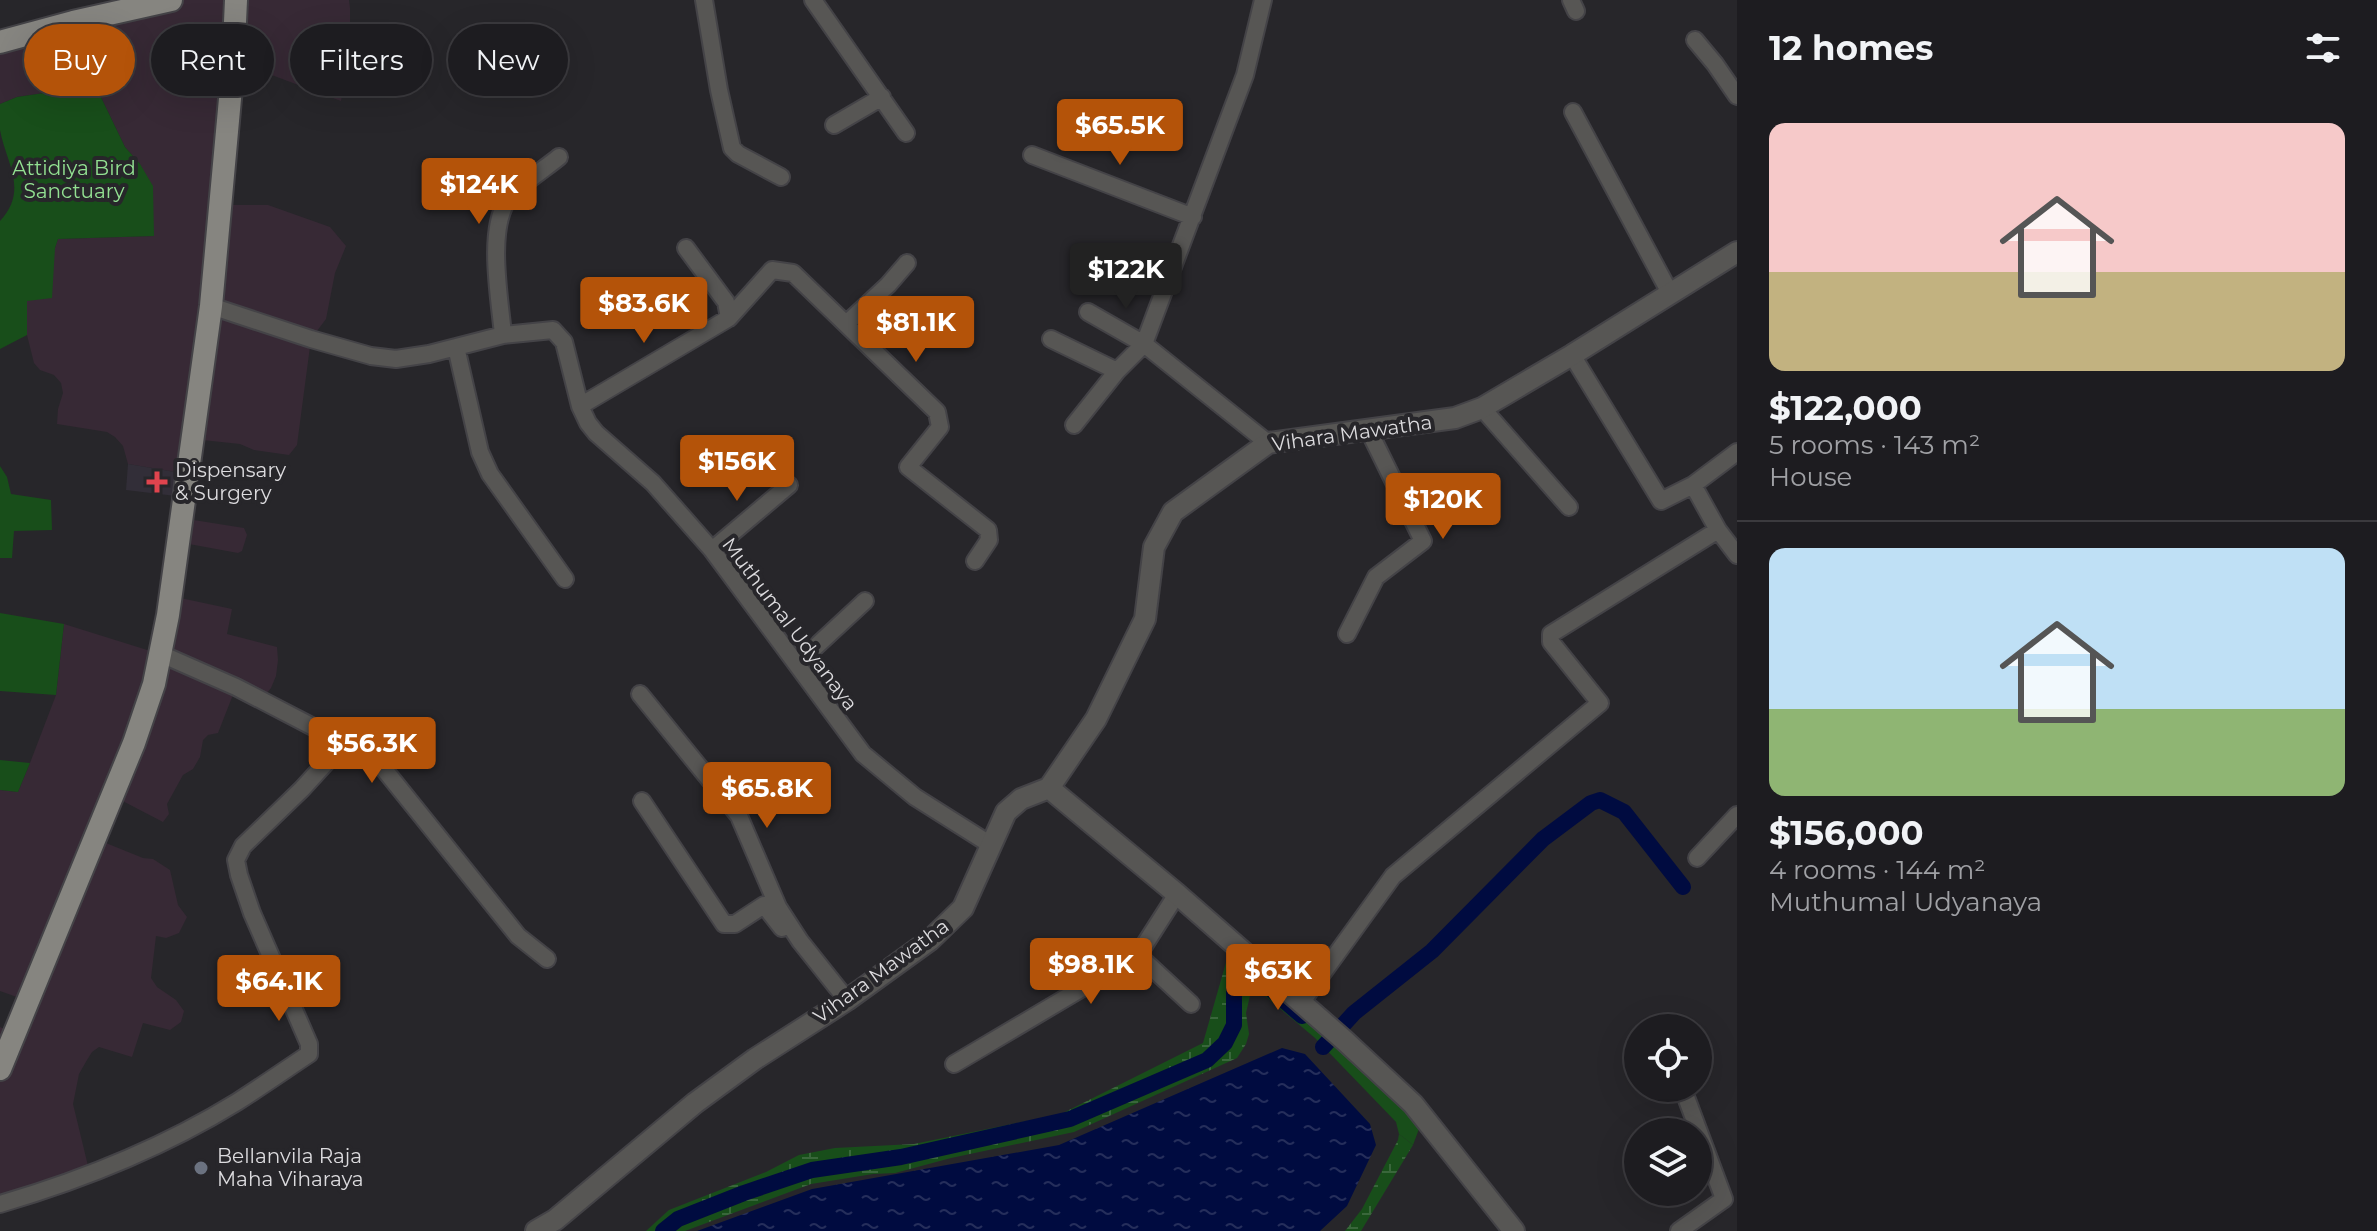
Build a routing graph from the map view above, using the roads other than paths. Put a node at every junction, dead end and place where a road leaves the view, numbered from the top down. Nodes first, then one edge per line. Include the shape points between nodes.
1 (171, 0) edge
2 (236, 0) edge
3 (704, 0) edge
4 (813, 0) edge
5 (1263, 0) edge
6 (1695, 40) dead end
7 (0, 42) edge
8 (1737, 96) edge
9 (882, 97) junction
10 (1573, 112) dead end
11 (834, 125) dead end
12 (906, 133) dead end
13 (1032, 155) dead end
14 (559, 157) dead end
15 (781, 177) dead end
16 (1193, 217) junction
17 (686, 248) dead end
18 (1737, 252) edge
19 (907, 263) dead end
20 (1670, 293) junction
21 (211, 306) junction
22 (1088, 312) dead end
23 (729, 318) junction
24 (846, 324) junction
25 (503, 335) junction
26 (1051, 339) dead end
27 (1144, 344) junction
28 (456, 347) junction
29 (1572, 355) junction
30 (1117, 371) junction
31 (580, 406) junction
32 (1482, 408) junction
33 (1074, 425) dead end
34 (1369, 431) junction
35 (1268, 443) junction
36 (1737, 452) edge
37 (789, 485) dead end
38 (1693, 485) junction
39 (1569, 507) dead end
40 (1718, 530) junction
41 (712, 550) junction
42 (1737, 555) edge
43 (975, 561) dead end
44 (565, 579) dead end
45 (865, 601) dead end
46 (1347, 634) dead end
47 (161, 654) junction
48 (797, 664) junction
49 (640, 694) dead end
50 (344, 743) junction
51 (1049, 788) junction
52 (642, 801) dead end
53 (1737, 815) edge
54 (991, 845) junction
55 (1697, 858) dead end
56 (1177, 894) junction
57 (1138, 955) junction
58 (547, 959) dead end
59 (843, 1002) junction
60 (1301, 1003) junction
61 (1191, 1004) dead end
62 (954, 1064) dead end
63 (0, 1069) edge
64 (1688, 1102) edge
65 (0, 1204) edge
66 (536, 1231) edge
67 (1514, 1231) edge
68 (1679, 1231) edge

1 - 7 main road
2 - 21 main road
3 - 15 street via 732,148
4 - 9 street
5 - 16 street via 1245,75
6 - 8 street
9 - 11 street
9 - 12 street
10 - 20 street
13 - 16 street
14 - 25 street via 508,200 502,212 496,246
16 - 27 street
17 - 23 street via 726,302
18 - 20 street, Vihara Mawatha
19 - 24 street
20 - 29 street, Vihara Mawatha
21 - 28 street, Muthumal Udyanaya via 371,356 396,359
21 - 47 main road
22 - 27 street
23 - 24 street via 772,270 793,273
23 - 31 street
24 - 43 street via 937,412 940,427 908,467 988,530 989,540
25 - 28 street, Muthumal Udyanaya
25 - 31 street, Muthumal Udyanaya via 553,330 564,342
26 - 30 street
27 - 30 street
27 - 35 street
28 - 44 street via 490,474
29 - 32 street, Vihara Mawatha
29 - 38 street via 1661,501
30 - 33 street
31 - 41 street, Muthumal Udyanaya via 596,433 653,483
32 - 34 street, Vihara Mawatha via 1455,418
32 - 39 street
34 - 35 street, Vihara Mawatha
34 - 46 street via 1423,541 1376,577
35 - 51 street, Vihara Mawatha via 1173,512 1154,547 1145,619 1096,719
36 - 38 street
37 - 41 street
38 - 40 street
40 - 42 street
40 - 60 street via 1551,634 1551,642 1600,703 1393,876
41 - 48 street, Muthumal Udyanaya
45 - 48 street
47 - 50 street
47 - 63 main road via 134,743
48 - 54 street, Muthumal Udyanaya via 863,754 915,797
49 - 59 street via 739,816 778,907
50 - 58 street via 356,739 367,748 518,936
50 - 65 street via 243,846 236,860 309,1054 236,1102 122,1162
51 - 54 street, Vihara Mawatha via 1021,799 1006,812
51 - 56 street
52 - 59 street via 724,924 735,924 764,905
53 - 55 street
54 - 59 street, Vihara Mawatha via 963,908 930,940
56 - 57 street
56 - 60 street
57 - 61 street
57 - 62 street
59 - 66 street, Vihara Mawatha via 695,1103
60 - 67 street via 1413,1104
64 - 68 street via 1724,1199

